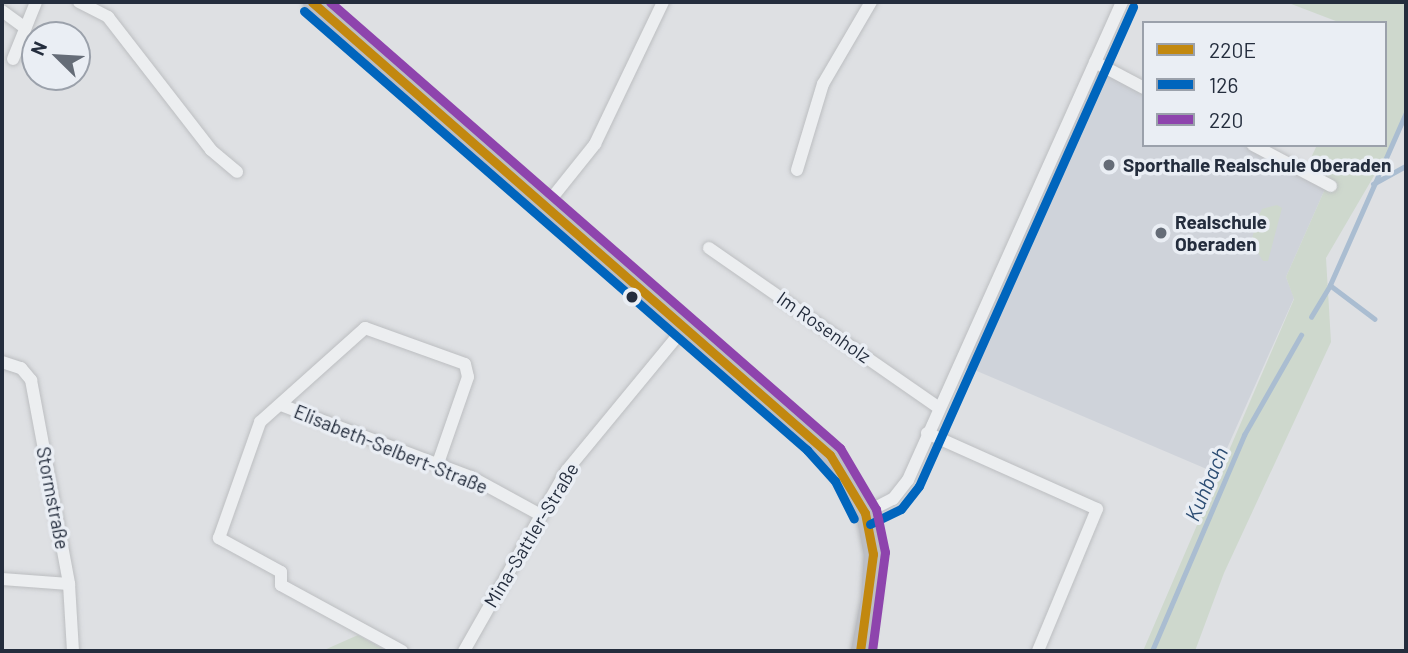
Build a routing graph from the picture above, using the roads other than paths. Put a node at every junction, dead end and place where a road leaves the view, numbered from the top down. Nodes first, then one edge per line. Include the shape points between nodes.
1 (36, 2) edge
2 (79, 2) edge
3 (312, 2) edge
4 (663, 2) edge
5 (871, 2) edge
6 (1122, 2) edge
7 (2, 10) edge
8 (28, 21) edge
9 (21, 25) edge
10 (21, 38) edge
11 (13, 59) dead end
12 (1095, 62) junction
13 (1142, 87) edge
14 (1257, 147) edge
15 (797, 170) dead end
16 (237, 172) dead end
17 (1331, 186) dead end
18 (547, 204) junction
19 (709, 248) dead end
20 (685, 327) junction
21 (2, 362) edge
22 (281, 405) junction
23 (939, 408) junction
24 (927, 433) junction
25 (438, 463) junction
26 (865, 513) junction
27 (539, 514) junction
28 (2, 579) edge
29 (69, 584) junction
30 (73, 651) edge
31 (401, 651) edge
32 (464, 651) edge
33 (860, 651) edge
34 (1038, 651) edge

1 - 8 street
2 - 16 street via 108,17 211,150
3 - 18 main road
4 - 18 street via 595,144
5 - 15 street via 823,84
6 - 12 street
7 - 9 street
10 - 11 street
12 - 13 street
12 - 23 street
14 - 17 street
18 - 20 main road
19 - 23 street, Im Rosenholz
20 - 26 main road via 816,440 845,474
20 - 27 street, Mina-Sattler-Straße via 598,429
21 - 29 street, Stormstraße via 21,368 31,380
22 - 25 street, Elisabeth-Selbert-Straße
22 - 25 street via 294,387 365,328 465,364 468,377
22 - 31 street via 260,422 219,538 281,572 281,585
23 - 24 street
24 - 26 street via 903,489 894,499
24 - 34 street via 1097,509
25 - 27 street, Elisabeth-Selbert-Straße
26 - 33 main road via 873,574
27 - 32 street, Mina-Sattler-Straße
28 - 29 street
29 - 30 street, Stormstraße

